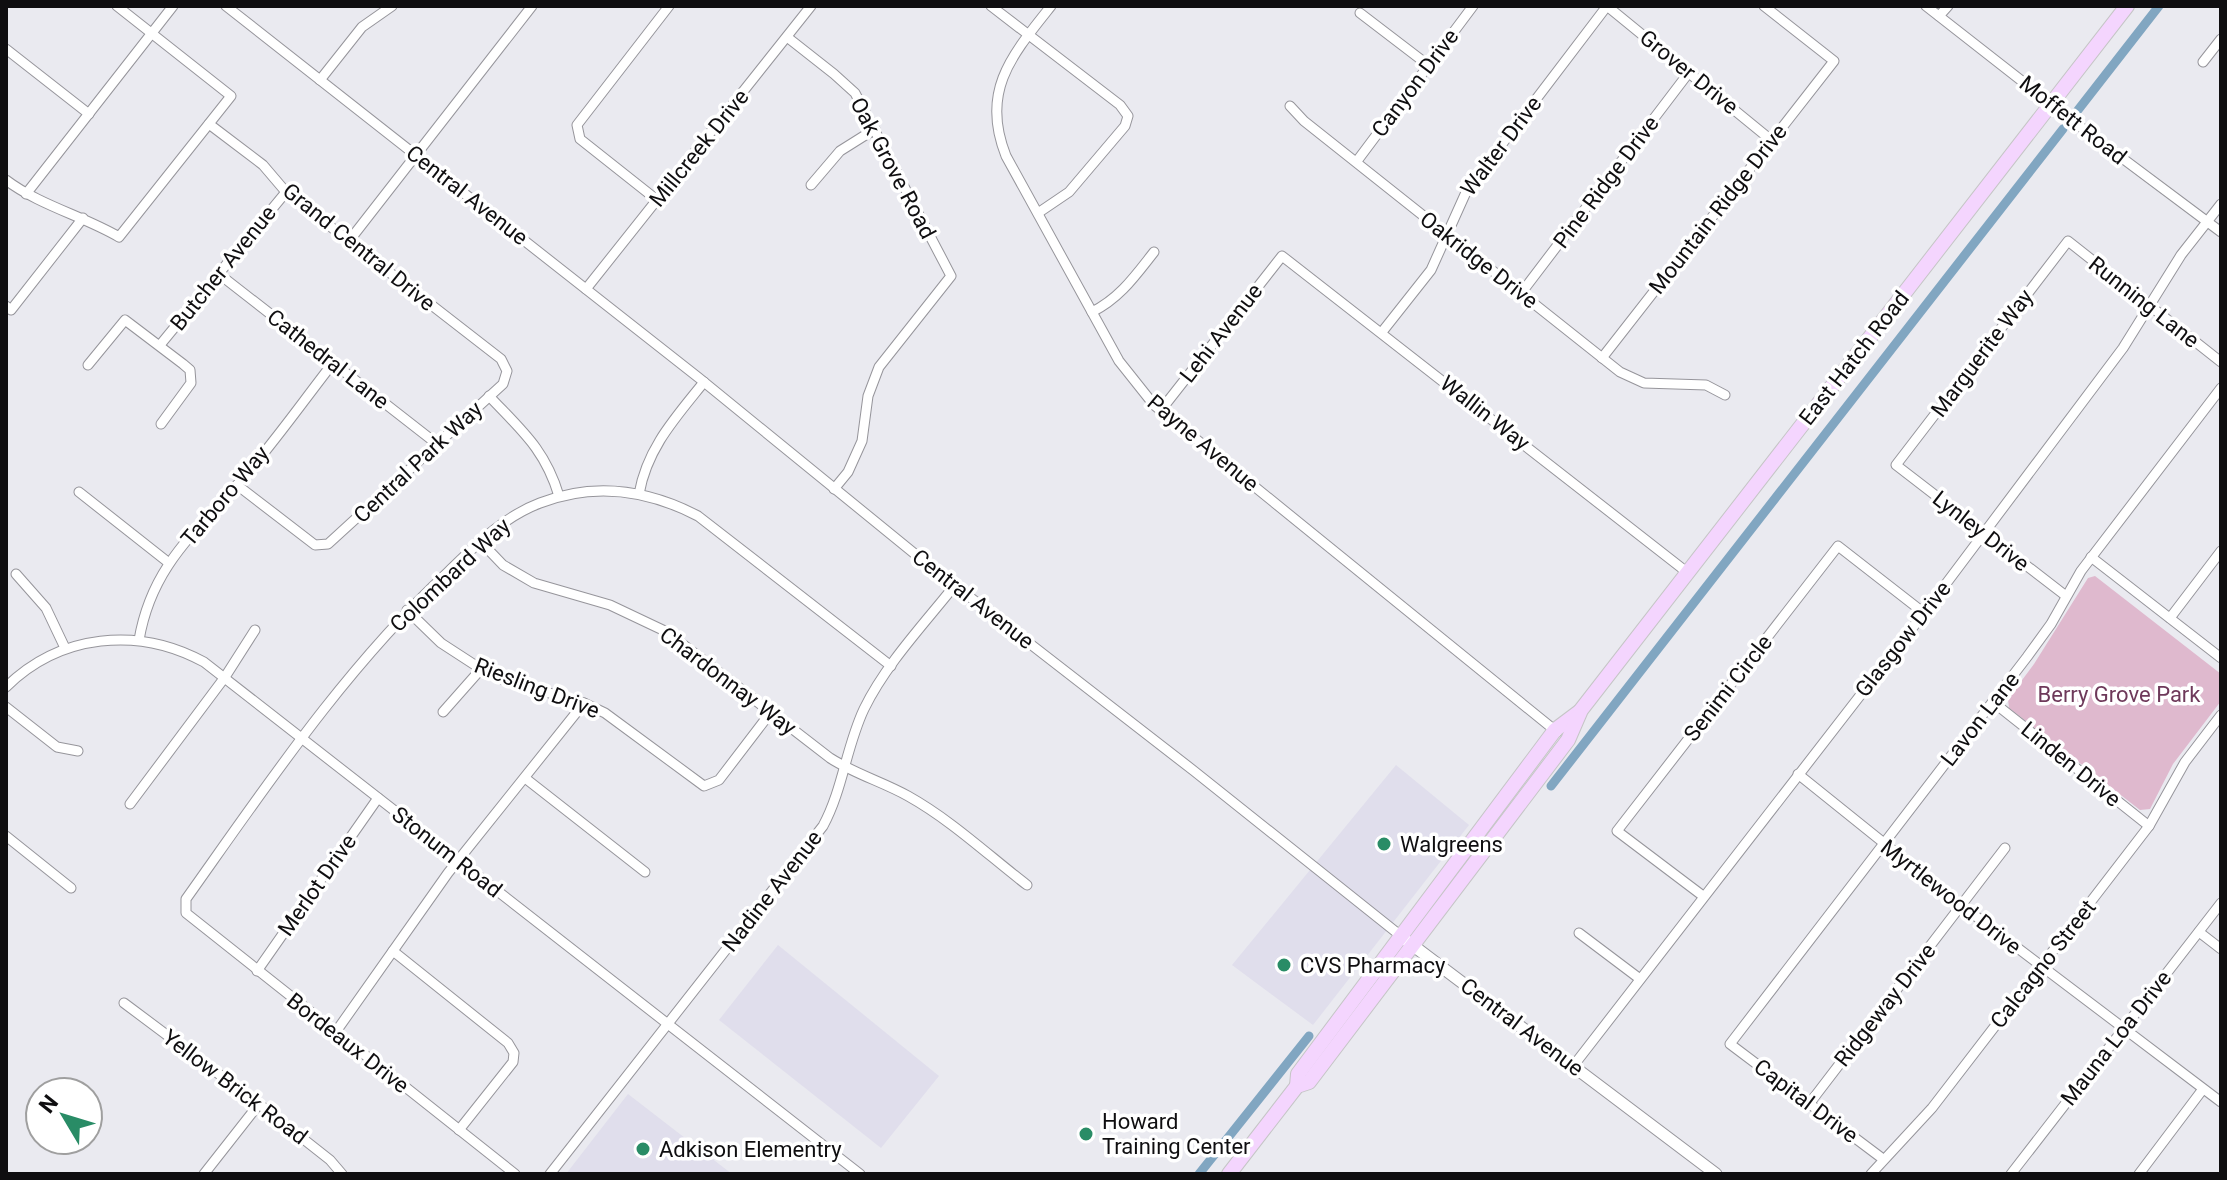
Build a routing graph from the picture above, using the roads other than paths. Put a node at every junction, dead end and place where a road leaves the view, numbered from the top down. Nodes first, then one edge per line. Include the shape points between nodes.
1 (117, 6) edge
2 (173, 6) edge
3 (226, 6) edge
4 (245, 6) edge
5 (392, 6) edge
6 (532, 6) edge
7 (669, 6) edge
8 (811, 6) edge
9 (991, 6) edge
10 (1051, 6) edge
11 (1473, 6) edge
12 (1607, 6) edge
13 (1764, 6) edge
14 (1926, 6) edge
15 (1948, 6) edge
16 (2127, 6) edge
17 (1360, 13) dead end
18 (238, 15) junction
19 (1939, 16) junction
20 (152, 33) junction
21 (1027, 36) junction
22 (787, 37) junction
23 (2221, 39) edge
24 (6, 49) edge
25 (2203, 62) dead end
26 (1428, 65) junction
27 (1690, 71) junction
28 (320, 80) junction
29 (2051, 103) junction
30 (1290, 106) dead end
31 (89, 114) junction
32 (209, 124) junction
33 (875, 129) junction
34 (1771, 140) junction
35 (417, 155) junction
36 (1357, 161) junction
37 (6, 180) edge
38 (811, 185) dead end
39 (286, 192) junction
40 (26, 194) junction
41 (657, 200) junction
42 (2221, 204) edge
43 (1038, 213) junction
44 (83, 218) junction
45 (2207, 222) junction
46 (2221, 232) edge
47 (1446, 235) junction
48 (349, 241) junction
49 (2068, 241) joint
50 (1154, 252) dead end
51 (1282, 256) joint
52 (219, 274) junction
53 (586, 289) junction
54 (1522, 292) junction
55 (2150, 307) junction
56 (8, 308) edge
57 (1092, 312) junction
58 (1382, 332) junction
59 (160, 345) junction
60 (1602, 358) junction
61 (2221, 362) edge
62 (333, 363) junction
63 (88, 365) dead end
64 (507, 371) joint
65 (704, 382) junction
66 (2221, 388) edge
67 (1725, 395) dead end
68 (489, 396) junction
69 (1161, 410) junction
70 (161, 424) dead end
71 (437, 444) junction
72 (1896, 465) joint
73 (237, 485) junction
74 (834, 489) junction
75 (79, 492) dead end
76 (639, 494) junction
77 (559, 496) junction
78 (1982, 532) junction
79 (480, 541) junction
80 (2221, 551) edge
81 (2091, 557) junction
82 (169, 563) junction
83 (1688, 573) junction
84 (16, 574) dead end
85 (955, 585) junction
86 (2066, 596) junction
87 (407, 610) junction
88 (1924, 613) junction
89 (2170, 618) junction
90 (255, 630) dead end
91 (139, 640) junction
92 (65, 648) junction
93 (2221, 658) edge
94 (891, 666) junction
95 (481, 669) junction
96 (225, 677) junction
97 (6, 687) edge
98 (1993, 702) junction
99 (584, 703) junction
100 (6, 707) edge
101 (1581, 710) junction
102 (443, 712) dead end
103 (771, 712) junction
104 (2221, 717) edge
105 (1555, 730) junction
106 (300, 737) junction
107 (1568, 740) junction
108 (78, 751) dead end
109 (845, 768) junction
110 (1798, 774) junction
111 (525, 778) junction
112 (378, 798) junction
113 (130, 804) dead end
114 (2149, 826) junction
115 (6, 836) edge
116 (1882, 844) junction
117 (2005, 848) dead end
118 (459, 861) junction
119 (645, 872) dead end
120 (1027, 885) dead end
121 (71, 888) dead end
122 (1703, 896) junction
123 (2221, 903) edge
124 (1961, 905) junction
125 (184, 909) joint
126 (2199, 932) junction
127 (1579, 933) dead end
128 (1406, 941) junction
129 (2221, 949) edge
130 (393, 951) junction
131 (2041, 966) junction
132 (257, 971) junction
133 (1640, 979) junction
134 (124, 1003) dead end
135 (669, 1024) junction
136 (2123, 1028) junction
137 (335, 1033) junction
138 (1730, 1044) joint
139 (1574, 1065) junction
140 (2203, 1089) junction
141 (2221, 1102) edge
142 (259, 1104) junction
143 (1809, 1104) junction
144 (459, 1130) junction
145 (1883, 1159) junction
146 (204, 1174) edge
147 (342, 1174) edge
148 (515, 1174) edge
149 (550, 1174) edge
150 (860, 1174) edge
151 (1229, 1174) edge
152 (1716, 1174) edge
153 (1871, 1174) edge
154 (2011, 1174) edge
155 (2139, 1174) edge

1 - 20 street
2 - 20 street
3 - 18 street, Central Avenue
4 - 18 street
5 - 28 street via 362,27
6 - 35 street
7 - 41 street via 576,130 580,139
8 - 22 street, Millcreek Drive
9 - 21 street
10 - 21 street, Payne Avenue
11 - 26 street, Canyon Drive
12 - 27 street, Grover Drive
12 - 47 street, Walter Drive via 1467,190
13 - 34 street, Mountain Ridge Drive via 1834,61
14 - 19 street, Moffett Road
15 - 19 street
16 - 29 main road, East Hatch Road
17 - 26 street
18 - 28 street, Central Avenue
19 - 29 street, Moffett Road
20 - 31 street
20 - 32 street via 231,96
21 - 43 street, Payne Avenue via 1002,77 996,118 1006,156
21 - 43 street via 1128,116 1069,192
22 - 33 street, Oak Grove Road via 855,93
22 - 41 street, Millcreek Drive
23 - 25 street
24 - 31 street
26 - 36 street, Canyon Drive
27 - 34 street, Grover Drive
27 - 54 street, Pine Ridge Drive
28 - 35 street, Central Avenue
29 - 45 street, Moffett Road
29 - 83 main road, East Hatch Road
30 - 36 street, Oakridge Drive
31 - 40 street
32 - 39 street, Grand Central Drive via 263,165
32 - 44 street via 119,237
33 - 38 street via 840,151
33 - 74 street, Oak Grove Road via 951,276 879,367 868,396 862,441
34 - 60 street, Mountain Ridge Drive
35 - 48 street
35 - 53 street, Central Avenue
36 - 47 street, Oakridge Drive
37 - 40 street
39 - 48 street, Grand Central Drive
39 - 52 street, Butcher Avenue
40 - 44 street
41 - 53 street, Millcreek Drive
42 - 45 street, Glasgow Drive
43 - 57 street, Payne Avenue
44 - 56 street
45 - 46 street, Moffett Road
45 - 55 street, Glasgow Drive
47 - 54 street, Oakridge Drive
47 - 58 street, Walter Drive via 1431,270
48 - 64 street, Grand Central Drive via 501,359
49 - 55 street, Running Lane
49 - 72 street, Marguerite Way
50 - 57 street via 1125,289
51 - 58 street, Wallin Way
51 - 69 street, Lehi Avenue
52 - 59 street, Butcher Avenue
52 - 62 street, Cathedral Lane
53 - 65 street, Central Avenue
54 - 60 street, Oakridge Drive
55 - 61 street, Running Lane
55 - 78 street, Glasgow Drive
57 - 69 street, Payne Avenue via 1125,371
58 - 83 street, Wallin Way
59 - 63 street via 125,320
59 - 70 street via 191,375 191,383
60 - 67 street, Oakridge Drive via 1644,383 1706,385
62 - 71 street, Cathedral Lane
62 - 73 street, Tarboro Way
64 - 68 street, Central Park Way via 503,384
65 - 74 street, Central Avenue
65 - 76 street via 654,448
66 - 81 street, Lavon Lane
68 - 71 street, Central Park Way
68 - 77 street via 536,444
69 - 105 street, Payne Avenue
71 - 73 street, Central Park Way via 322,546
72 - 78 street, Lynley Drive
73 - 82 street, Tarboro Way
74 - 85 street, Central Avenue
75 - 82 street
76 - 77 street, Colombard Way via 600,490
76 - 94 street, Colombard Way via 698,516
77 - 79 street, Colombard Way via 525,509
78 - 86 street, Lynley Drive
78 - 88 street, Glasgow Drive
79 - 87 street, Colombard Way
79 - 103 street, Chardonnay Way via 503,565 534,583 610,605 667,632
80 - 89 street
81 - 86 street, Lavon Lane
81 - 89 street
82 - 91 street, Tarboro Way via 149,600
83 - 101 main road, East Hatch Road
84 - 92 street via 46,608
85 - 94 street, Nadine Avenue
85 - 128 street, Central Avenue
86 - 98 street, Lavon Lane
87 - 95 street, Riesling Drive via 441,643
87 - 106 street, Colombard Way
88 - 110 street, Glasgow Drive
88 - 122 street, Senimi Circle via 1838,546 1617,831
89 - 93 street
90 - 96 street
91 - 92 street, Stonum Road via 104,639
91 - 96 street, Stonum Road via 189,654
92 - 97 street, Stonum Road
94 - 109 street, Nadine Avenue via 864,708
95 - 99 street, Riesling Drive
95 - 102 street
96 - 106 street, Stonum Road
96 - 113 street
98 - 114 street, Linden Drive
98 - 116 street, Lavon Lane
99 - 103 street, Riesling Drive via 620,723 704,786 719,780
99 - 111 street
100 - 108 street via 57,747
101 - 105 main road, East Hatch Road
101 - 107 main road, East Hatch Road
103 - 109 street, Chardonnay Way
104 - 114 street, Calcagno Street via 2176,777
105 - 107 street, Payne Avenue
105 - 128 main road, East Hatch Road
106 - 112 street, Stonum Road
106 - 125 street, Colombard Way
107 - 128 main road, East Hatch Road
109 - 120 street, Chardonnay Way via 924,806
109 - 135 street, Nadine Avenue via 823,826
110 - 116 street, Myrtlewood Drive
110 - 122 street, Glasgow Drive
111 - 118 street
111 - 119 street
112 - 118 street, Stonum Road
112 - 132 street, Merlot Drive
114 - 131 street, Calcagno Street
115 - 121 street
116 - 124 street, Myrtlewood Drive
116 - 138 street, Lavon Lane
117 - 124 street, Ridgeway Drive
118 - 130 street
118 - 135 street, Stonum Road
122 - 133 street, Glasgow Drive
123 - 126 street, Mauna Loa Drive
124 - 131 street, Myrtlewood Drive
124 - 143 street, Ridgeway Drive
125 - 132 street, Bordeaux Drive
126 - 129 street
126 - 136 street, Mauna Loa Drive
127 - 133 street
128 - 139 street, Central Avenue
128 - 151 main road, East Hatch Road via 1298,1074 1297,1086
130 - 137 street
130 - 144 street via 514,1053 513,1062
131 - 136 street, Myrtlewood Drive
131 - 145 street, Calcagno Street via 1927,1115
132 - 137 street, Bordeaux Drive
133 - 139 street, Glasgow Drive
134 - 142 street, Yellow Brick Road
135 - 149 street, Nadine Avenue
135 - 150 street, Stonum Road
136 - 140 street, Myrtlewood Drive
136 - 154 street, Mauna Loa Drive
137 - 144 street, Bordeaux Drive
138 - 143 street, Capital Drive
139 - 152 street, Central Avenue
140 - 141 street, Myrtlewood Drive
140 - 155 street
142 - 146 street
142 - 147 street, Yellow Brick Road
143 - 145 street, Capital Drive
144 - 148 street, Bordeaux Drive
145 - 153 street, Calcagno Street

